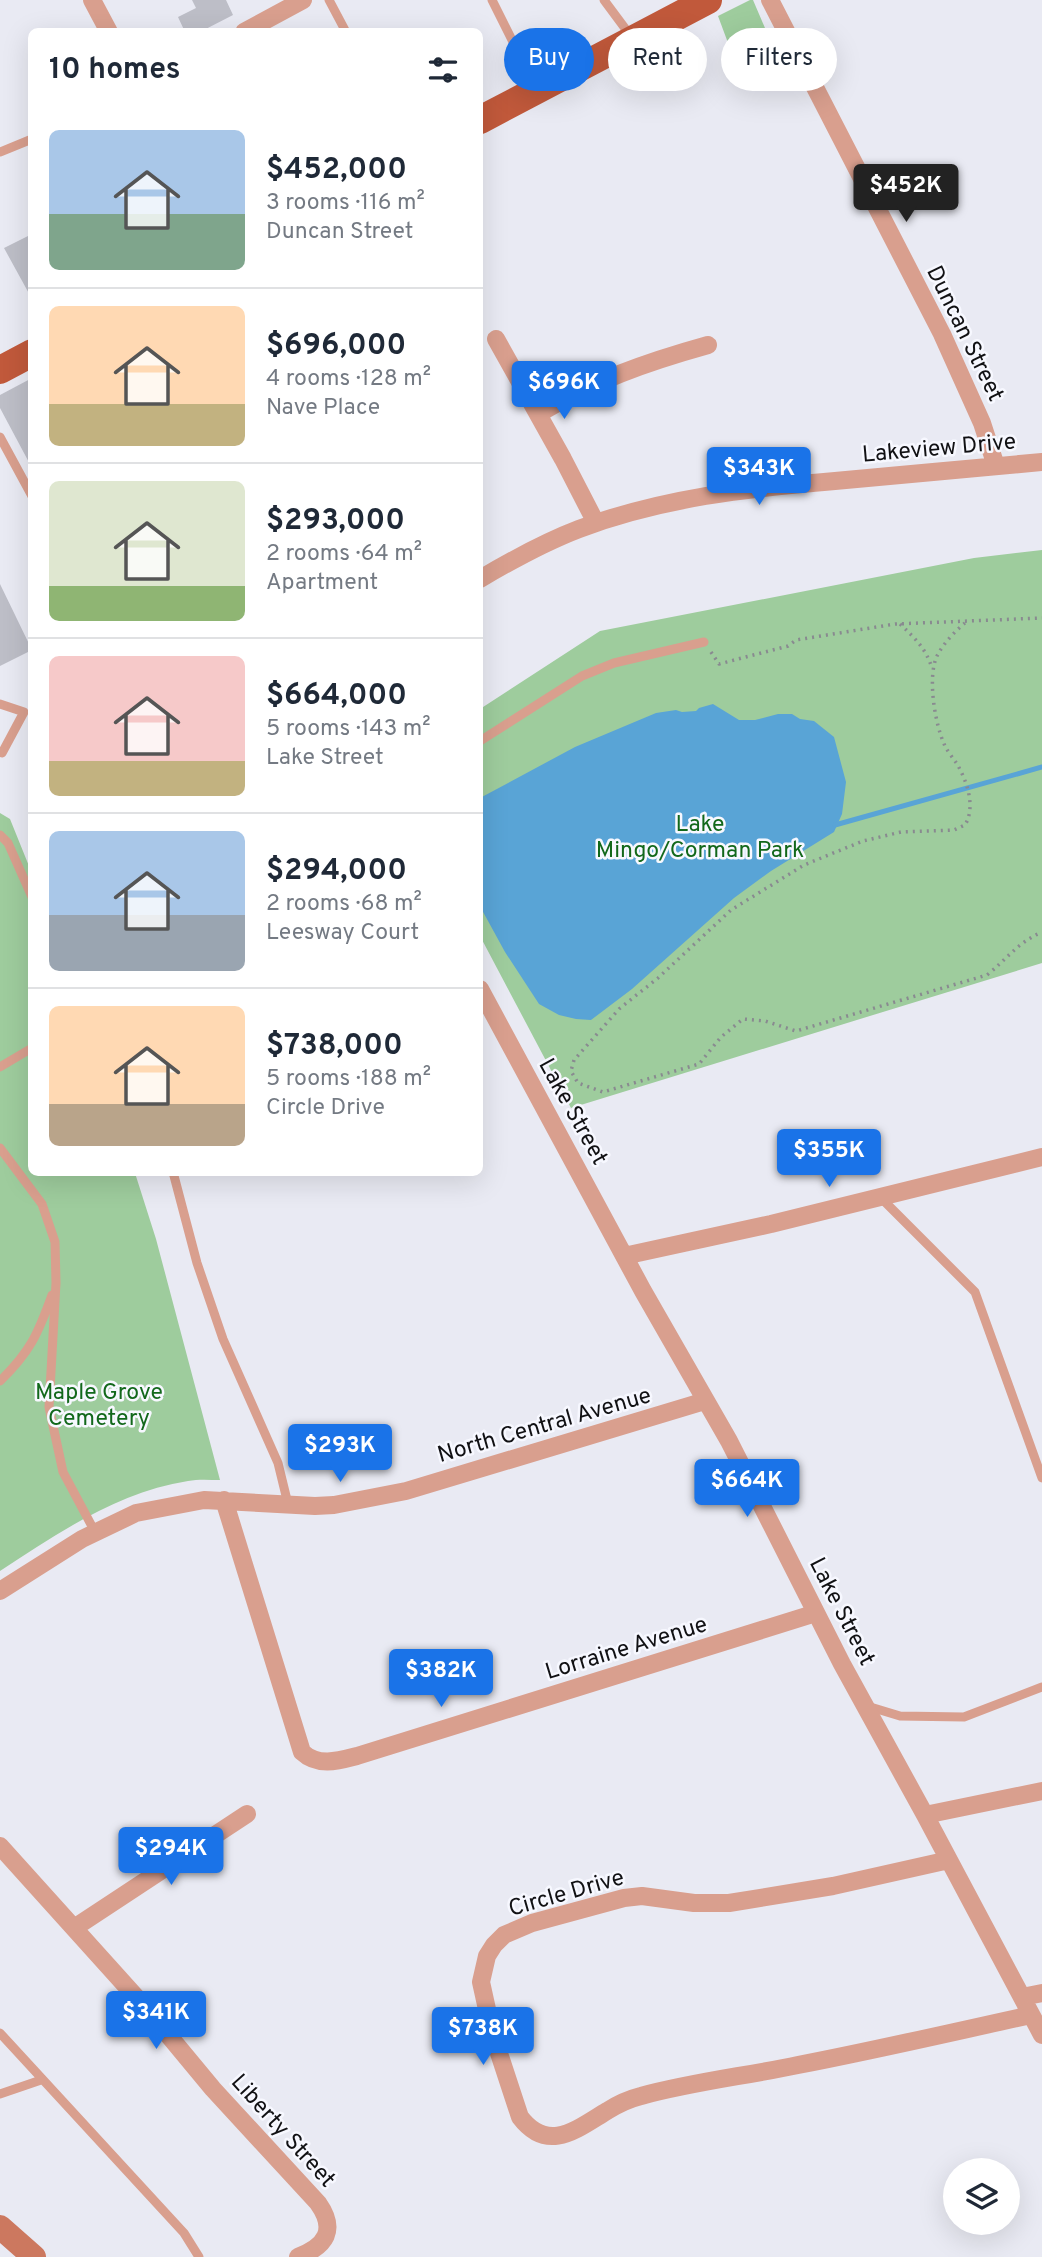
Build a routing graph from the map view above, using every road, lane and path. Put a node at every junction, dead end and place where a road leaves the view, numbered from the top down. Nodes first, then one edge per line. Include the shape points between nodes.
1 (92, 0) edge
2 (303, 0) edge
3 (329, 0) edge
4 (492, 0) edge
5 (604, 0) edge
6 (708, 0) edge
7 (770, 0) edge
8 (107, 28) edge
9 (251, 28) edge
10 (344, 28) edge
11 (506, 28) edge
12 (625, 28) edge
13 (654, 28) edge
14 (535, 91) edge
15 (483, 118) edge
16 (28, 141) edge
17 (0, 152) edge
18 (496, 339) dead end
19 (708, 345) dead end
20 (28, 355) edge
21 (0, 370) edge
22 (538, 414) junction
23 (0, 437) edge
24 (1042, 462) edge
25 (996, 466) junction
26 (28, 489) edge
27 (596, 523) junction
28 (483, 577) edge
29 (1042, 618) edge
30 (965, 623) junction
31 (900, 624) junction
32 (704, 642) joint
33 (932, 670) junction
34 (0, 704) edge
35 (483, 739) edge
36 (2, 753) dead end
37 (0, 835) edge
38 (28, 888) edge
39 (1042, 932) edge
40 (483, 995) edge
41 (28, 1050) edge
42 (0, 1066) edge
43 (0, 1148) edge
44 (1042, 1157) edge
45 (174, 1176) edge
46 (879, 1196) junction
47 (624, 1256) junction
48 (56, 1283) junction
49 (0, 1381) edge
50 (705, 1401) junction
51 (1042, 1478) edge
52 (225, 1500) junction
53 (288, 1504) junction
54 (95, 1532) junction
55 (0, 1591) edge
56 (816, 1614) junction
57 (1042, 1687) edge
58 (865, 1706) junction
59 (1042, 1791) edge
60 (247, 1814) dead end
61 (925, 1815) junction
62 (0, 1846) edge
63 (949, 1860) junction
64 (74, 1928) junction
65 (1042, 1993) edge
66 (1022, 1997) junction
67 (1031, 2015) junction
68 (0, 2033) edge
69 (1042, 2035) edge
70 (41, 2080) junction
71 (0, 2094) edge
72 (0, 2227) edge
73 (34, 2257) edge
74 (199, 2257) edge
75 (298, 2257) edge

1 - 8 street
2 - 9 street
3 - 10 lane
4 - 11 lane
5 - 12 lane
6 - 13 main road
7 - 25 street, Duncan Street via 942,334
14 - 15 main road
16 - 17 lane
18 - 22 street
19 - 22 street via 632,367
20 - 21 main road
22 - 27 street
23 - 26 lane
24 - 25 street, Lakeview Drive
25 - 27 street, Lakeview Drive via 742,490
27 - 28 street, Lakeview Drive via 558,537
29 - 30 path
30 - 31 path
30 - 33 path via 937,654
31 - 32 path via 796,640 719,663
31 - 33 path via 921,644
32 - 35 lane via 614,663 582,676
33 - 39 path via 939,729 971,803 965,825 954,831 901,832 804,864 731,910 619,1009 574,1060 571,1071 578,1083 603,1092 639,1082 699,1064 743,1019 796,1031 987,975 1011,951
34 - 36 lane via 24,712
37 - 38 lane
40 - 47 street, Lake Street
41 - 42 lane
43 - 48 lane via 42,1205 55,1242
44 - 46 street
45 - 53 lane via 223,1339 278,1463
46 - 47 street
46 - 51 lane via 975,1292
47 - 50 street, Lake Street
48 - 49 lane via 40,1328 22,1359
48 - 54 lane via 50,1407 64,1472
50 - 53 street, North Central Avenue via 406,1491 334,1505
50 - 56 street, Lake Street
52 - 53 street, North Central Avenue
52 - 54 street, North Central Avenue via 136,1513
52 - 56 street, Lorraine Avenue via 302,1752 314,1760 357,1756
54 - 55 street, North Central Avenue
56 - 58 street, Lake Street
57 - 58 lane via 964,1717 900,1716
58 - 61 street, Lake Street
59 - 61 street
60 - 64 street
61 - 63 street, Lake Street
62 - 64 street, Liberty Street
63 - 66 street, Lake Street
63 - 67 street, Circle Drive via 729,1903 624,1898 532,1923 504,1936 487,1955 481,1982 520,2117 540,2134 564,2135 621,2103 653,2093
64 - 75 street, Liberty Street via 325,2212 325,2239
65 - 66 street
66 - 67 street, Lake Street
67 - 69 street, Lake Street
68 - 70 lane
70 - 71 lane
70 - 74 lane via 184,2233
72 - 73 main road

